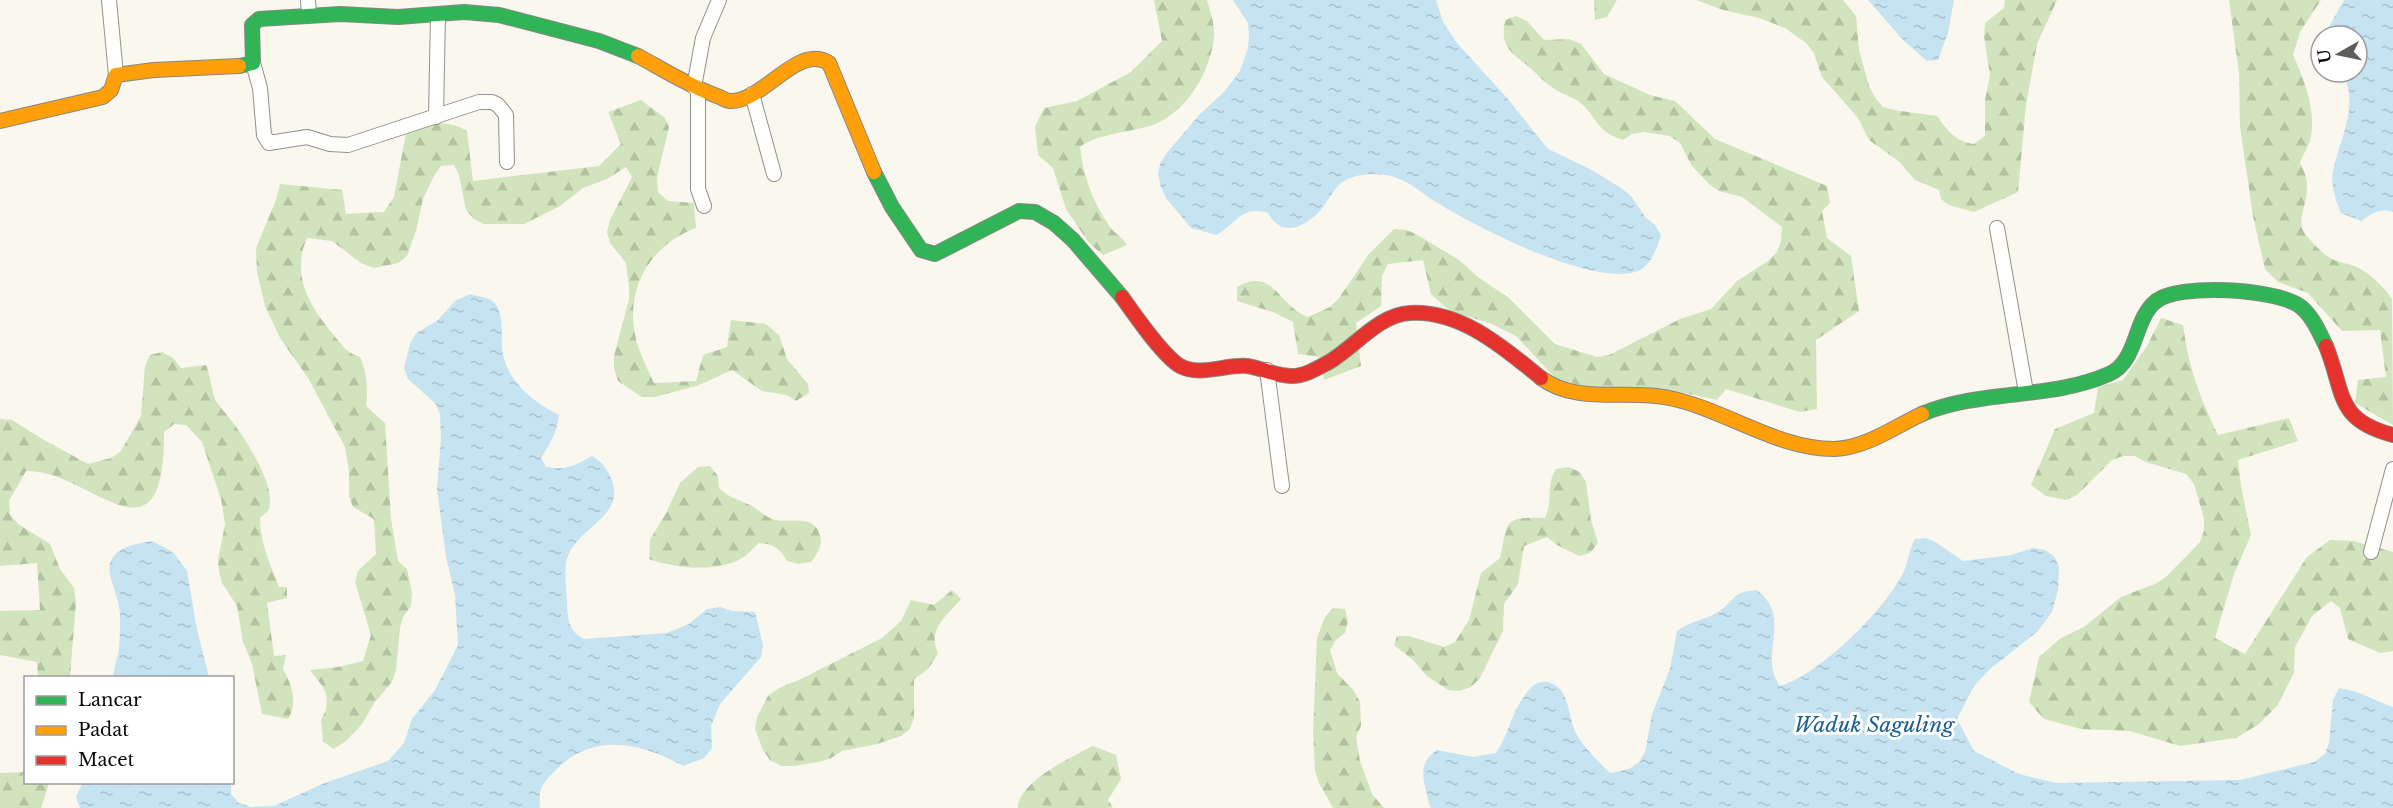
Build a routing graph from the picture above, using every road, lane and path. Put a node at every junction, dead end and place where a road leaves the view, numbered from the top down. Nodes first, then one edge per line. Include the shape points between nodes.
1 (109, 0) edge
2 (308, 0) edge
3 (719, 0) edge
4 (464, 6) edge
5 (438, 15) junction
6 (309, 16) junction
7 (253, 63) junction
8 (116, 75) junction
9 (696, 88) junction
10 (752, 94) junction
11 (436, 117) junction
12 (0, 121) edge
13 (507, 162) dead end
14 (774, 174) dead end
15 (704, 206) dead end
16 (1996, 228) dead end
17 (1267, 370) junction
18 (2026, 392) junction
19 (2393, 435) edge
20 (2393, 469) edge
21 (1282, 486) dead end
22 (2372, 552) dead end

1 - 8 street
2 - 6 street
3 - 9 street via 703,38
4 - 5 street
4 - 9 street via 599,41 638,56
5 - 6 street
5 - 11 street
6 - 7 street via 254,22
7 - 8 street via 243,67
7 - 11 street via 260,88 264,135 269,143 307,137 348,145
8 - 12 street via 110,94 103,97
9 - 10 street via 730,101
9 - 15 street via 698,189
10 - 14 street
10 - 17 street via 798,63 824,60 829,63 888,197 921,250 935,254 1029,209 1048,218 1072,238 1175,363 1192,371 1244,365
11 - 13 street via 479,102 498,105 506,115
16 - 18 street
17 - 18 street via 1284,376 1306,373 1357,343 1381,322 1396,315 1430,315 1480,332 1557,388 1686,401 1781,438 1830,449 1860,445 1960,401
17 - 21 street
18 - 19 street via 2114,373 2124,364 2136,333 2157,300 2202,290 2238,290 2289,300 2305,310 2316,324 2347,409 2366,426
20 - 22 street

